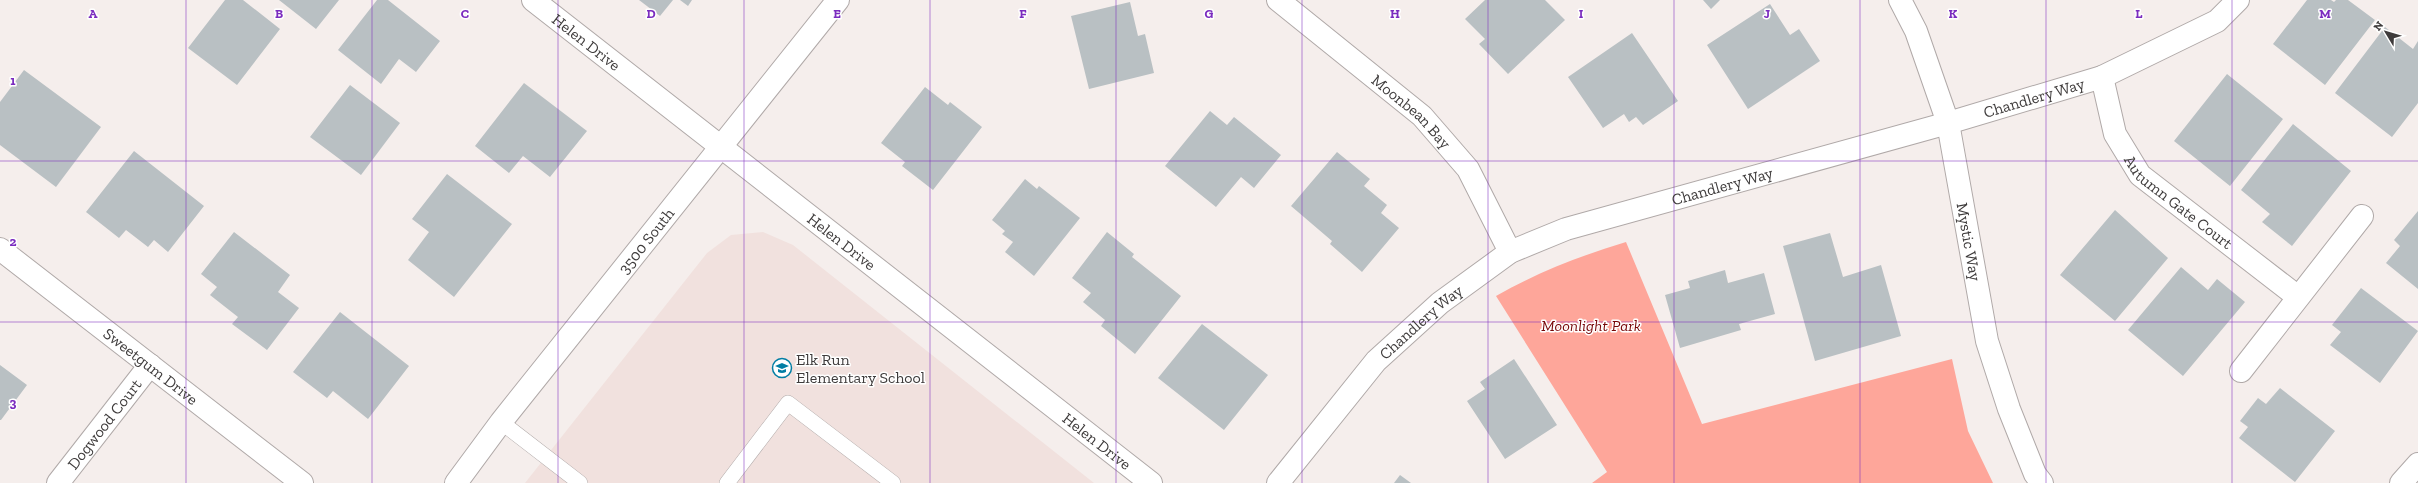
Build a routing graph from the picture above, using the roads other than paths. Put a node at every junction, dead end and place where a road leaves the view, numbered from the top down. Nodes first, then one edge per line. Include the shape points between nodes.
1 (533, 0) edge
2 (838, 0) edge
3 (1278, 0) edge
4 (1900, 0) edge
5 (2238, 0) edge
6 (2102, 77) junction
7 (1948, 123) junction
8 (722, 147) junction
9 (2362, 216) dead end
10 (0, 249) edge
11 (1510, 252) junction
12 (2298, 297) junction
13 (150, 365) junction
14 (2241, 372) dead end
15 (501, 422) junction
16 (2418, 464) edge
17 (58, 483) edge
18 (302, 483) edge
19 (456, 483) edge
20 (580, 483) edge
21 (727, 483) edge
22 (893, 483) edge
23 (1151, 483) edge
24 (1278, 483) edge
25 (2042, 483) edge
26 (2401, 483) edge

1 - 8 street, Helen Drive
2 - 8 street, 3500 South
3 - 11 street, Moonbean Bay via 1422,116 1468,169
4 - 7 street, Mystic Way via 1916,31
5 - 6 street, Chandlery Way via 2217,21
6 - 7 street, Chandlery Way
6 - 12 street, Autumn Gate Court via 2115,134 2140,175
7 - 11 street, Chandlery Way via 1566,230
7 - 25 street, Mystic Way via 1987,341 2008,409 2035,474
8 - 15 street, 3500 South
8 - 23 street, Helen Drive
9 - 12 street
10 - 13 street, Sweetgum Drive
11 - 24 street, Chandlery Way via 1440,303 1376,360
12 - 14 street
13 - 17 street, Dogwood Court
13 - 18 street, Sweetgum Drive
15 - 19 street, 3500 South
15 - 20 lane
16 - 26 street
21 - 22 lane via 788,403

